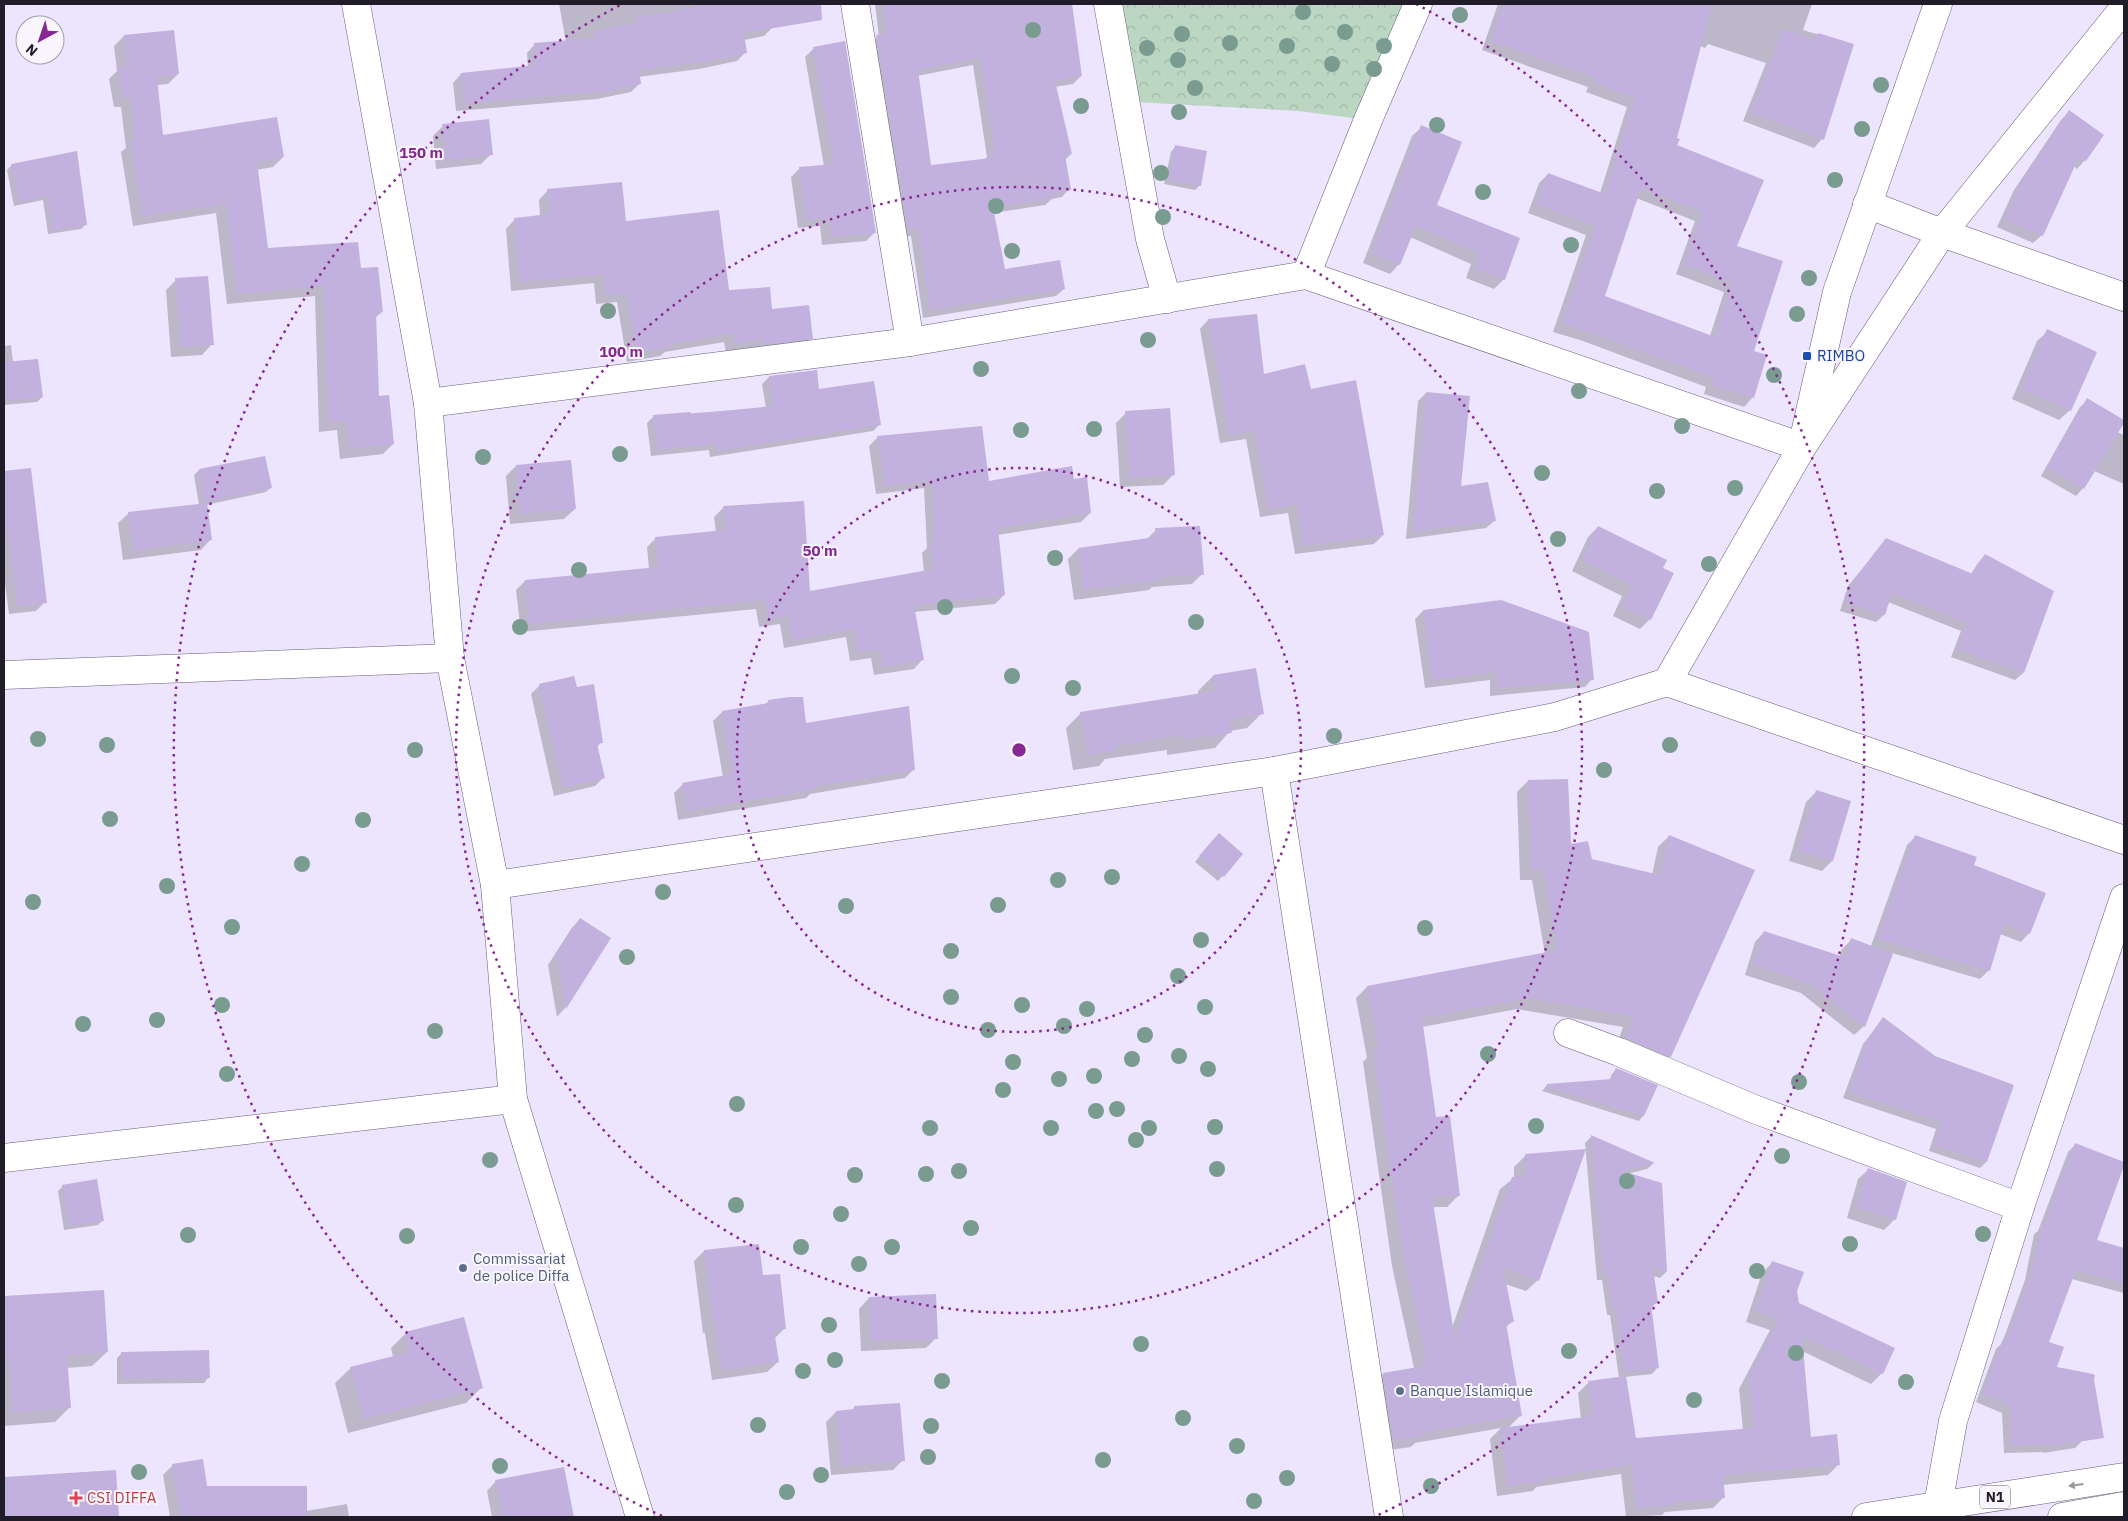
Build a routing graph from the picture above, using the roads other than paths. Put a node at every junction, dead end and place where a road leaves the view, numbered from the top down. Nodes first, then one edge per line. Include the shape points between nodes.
1 (356, 4) edge
2 (855, 4) edge
3 (1108, 4) edge
4 (1418, 4) edge
5 (1938, 4) edge
6 (2117, 8) edge
7 (1867, 204) junction
8 (1942, 233) junction
9 (1306, 275) junction
10 (2124, 297) edge
11 (1167, 299) junction
12 (910, 342) junction
13 (428, 403) junction
14 (1802, 447) junction
15 (450, 658) junction
16 (4, 675) edge
17 (1667, 682) junction
18 (1274, 771) junction
19 (2124, 840) edge
20 (495, 885) junction
21 (2124, 898) edge
22 (1568, 1033) dead end
23 (512, 1099) junction
24 (4, 1158) edge
25 (2020, 1207) junction
26 (2124, 1477) edge
27 (1938, 1505) junction
28 (2124, 1506) edge
29 (640, 1517) edge
30 (1389, 1517) edge
31 (1866, 1517) edge
32 (2062, 1517) edge

1 - 13 main road
2 - 12 main road
3 - 11 main road via 1150,239
4 - 9 main road
5 - 7 main road
6 - 8 main road
7 - 8 main road
7 - 14 main road via 1837,292
8 - 10 main road
8 - 14 main road
9 - 11 main road
9 - 14 main road
11 - 12 main road
12 - 13 main road
13 - 15 main road
14 - 17 main road
15 - 16 main road
15 - 20 main road
17 - 18 main road via 1555,717
17 - 19 main road
18 - 20 main road
18 - 30 main road
20 - 23 main road
21 - 25 main road
22 - 25 main road via 1754,1109
23 - 24 main road
23 - 29 main road
25 - 27 main road via 1953,1421
26 -> 27 main road, N1
27 - 31 main road, N1
28 - 32 main road

